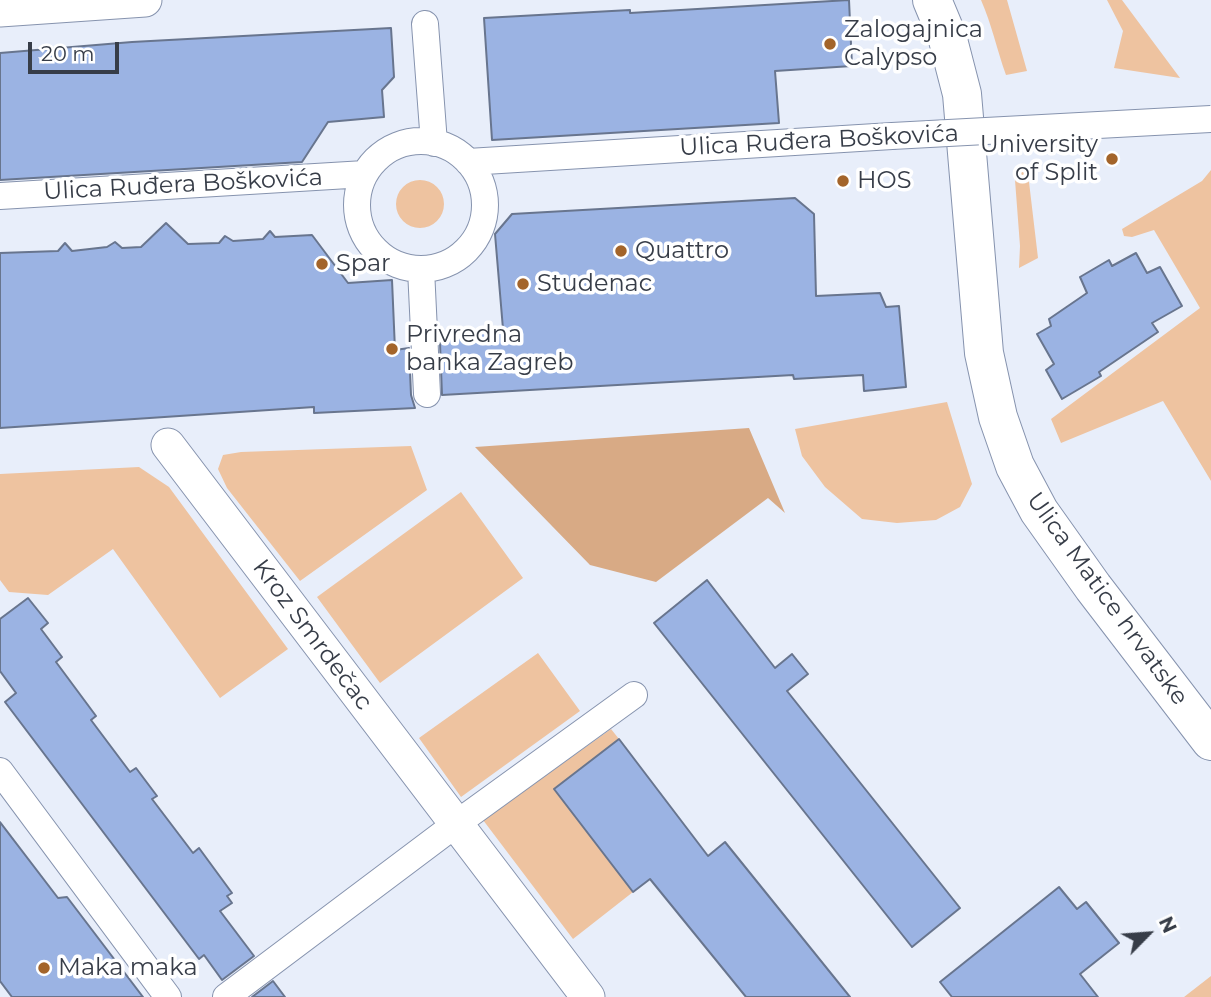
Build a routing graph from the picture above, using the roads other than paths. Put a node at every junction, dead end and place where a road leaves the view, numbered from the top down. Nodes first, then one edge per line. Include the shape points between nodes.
1 (145, 0) edge
2 (932, 0) edge
3 (0, 10) edge
4 (425, 24) dead end
5 (1211, 119) edge
6 (434, 143) junction
7 (468, 162) junction
8 (365, 174) junction
9 (0, 196) edge
10 (421, 269) junction
11 (427, 394) dead end
12 (169, 445) dead end
13 (634, 695) dead end
14 (1211, 741) edge
15 (0, 771) edge
16 (456, 824) junction
17 (168, 997) edge
18 (226, 997) edge
19 (588, 997) edge

1 - 3 street
2 - 14 street, Ulica Matice hrvatske via 947,36 961,94 984,353 1015,466 1046,522
4 - 6 street
5 - 7 street, Ulica Ruđera Boškovića, bridge
6 - 7 street via 454,150
6 - 8 street via 402,144 387,151
7 - 10 street via 481,181 486,203 483,225 473,244 457,259
8 - 9 street, Ulica Ruđera Boškovića
8 - 10 street, Ulica Ruđera Boškovića via 358,194 358,215 365,235 377,252 395,264
10 - 11 street
12 - 16 street, Kroz Smrdečac
13 - 16 street
15 - 17 street
16 - 18 street
16 - 19 street, Kroz Smrdečac

